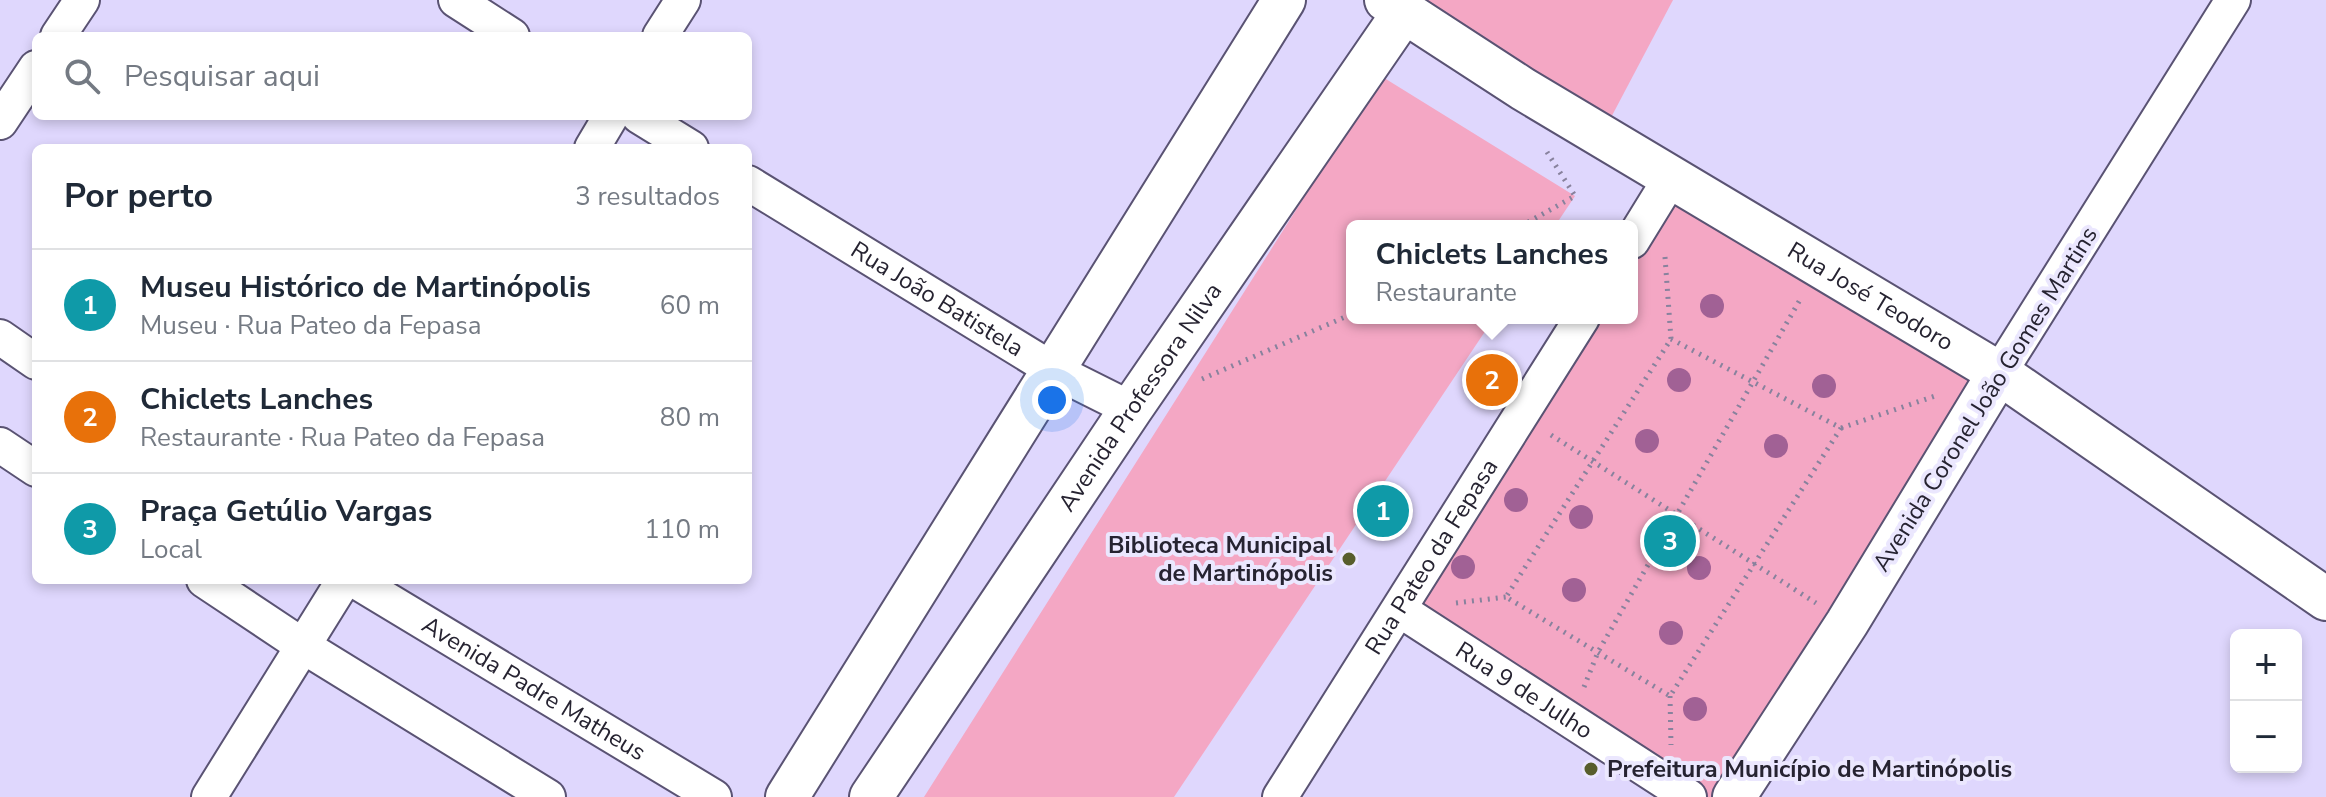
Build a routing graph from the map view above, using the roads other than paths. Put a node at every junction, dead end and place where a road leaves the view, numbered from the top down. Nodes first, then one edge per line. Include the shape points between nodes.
1 (82, 0) edge
2 (456, 0) edge
3 (683, 0) edge
4 (1284, 0) edge
5 (2233, 0) edge
6 (1400, 4) edge
7 (61, 32) edge
8 (506, 32) edge
9 (663, 32) edge
10 (32, 74) edge
11 (609, 120) edge
12 (646, 120) edge
13 (0, 122) edge
14 (594, 144) edge
15 (684, 144) edge
16 (752, 185) edge
17 (1666, 186) junction
18 (1638, 231) edge
19 (1578, 324) edge
20 (0, 337) edge
21 (32, 359) edge
22 (1055, 371) junction
23 (1999, 373) junction
24 (1131, 409) junction
25 (0, 445) edge
26 (32, 466) edge
27 (210, 584) edge
28 (342, 584) edge
29 (361, 584) edge
30 (2326, 599) edge
31 (1400, 610) junction
32 (303, 646) junction
33 (209, 797) edge
34 (548, 797) edge
35 (714, 797) edge
36 (787, 797) edge
37 (871, 797) edge
38 (1280, 797) edge
39 (1689, 797) edge
40 (1734, 797) edge

1 - 7 street
2 - 8 street
3 - 9 street
4 - 22 street
5 - 23 street, Avenida Coronel João Gomes Martins
6 - 17 street, Rua José Teodoro
6 - 24 street, Avenida Professora Nilva
10 - 13 street
11 - 14 street
12 - 15 street
16 - 22 street, Rua João Batistela
17 - 18 street
17 - 23 street, Rua José Teodoro via 1820,267
19 - 31 street, Rua Pateo da Fepasa
20 - 21 street
22 - 24 street, Rua João Batistela
22 - 36 street
23 - 30 street, Rua José Teodoro
23 - 40 street, Avenida Coronel João Gomes Martins
24 - 37 street, Avenida Professora Nilva
25 - 26 street
27 - 32 street
28 - 32 street
29 - 35 street, Avenida Padre Matheus
31 - 38 street, Rua Pateo da Fepasa
31 - 39 street, Rua 9 de Julho
32 - 33 street
32 - 34 street

